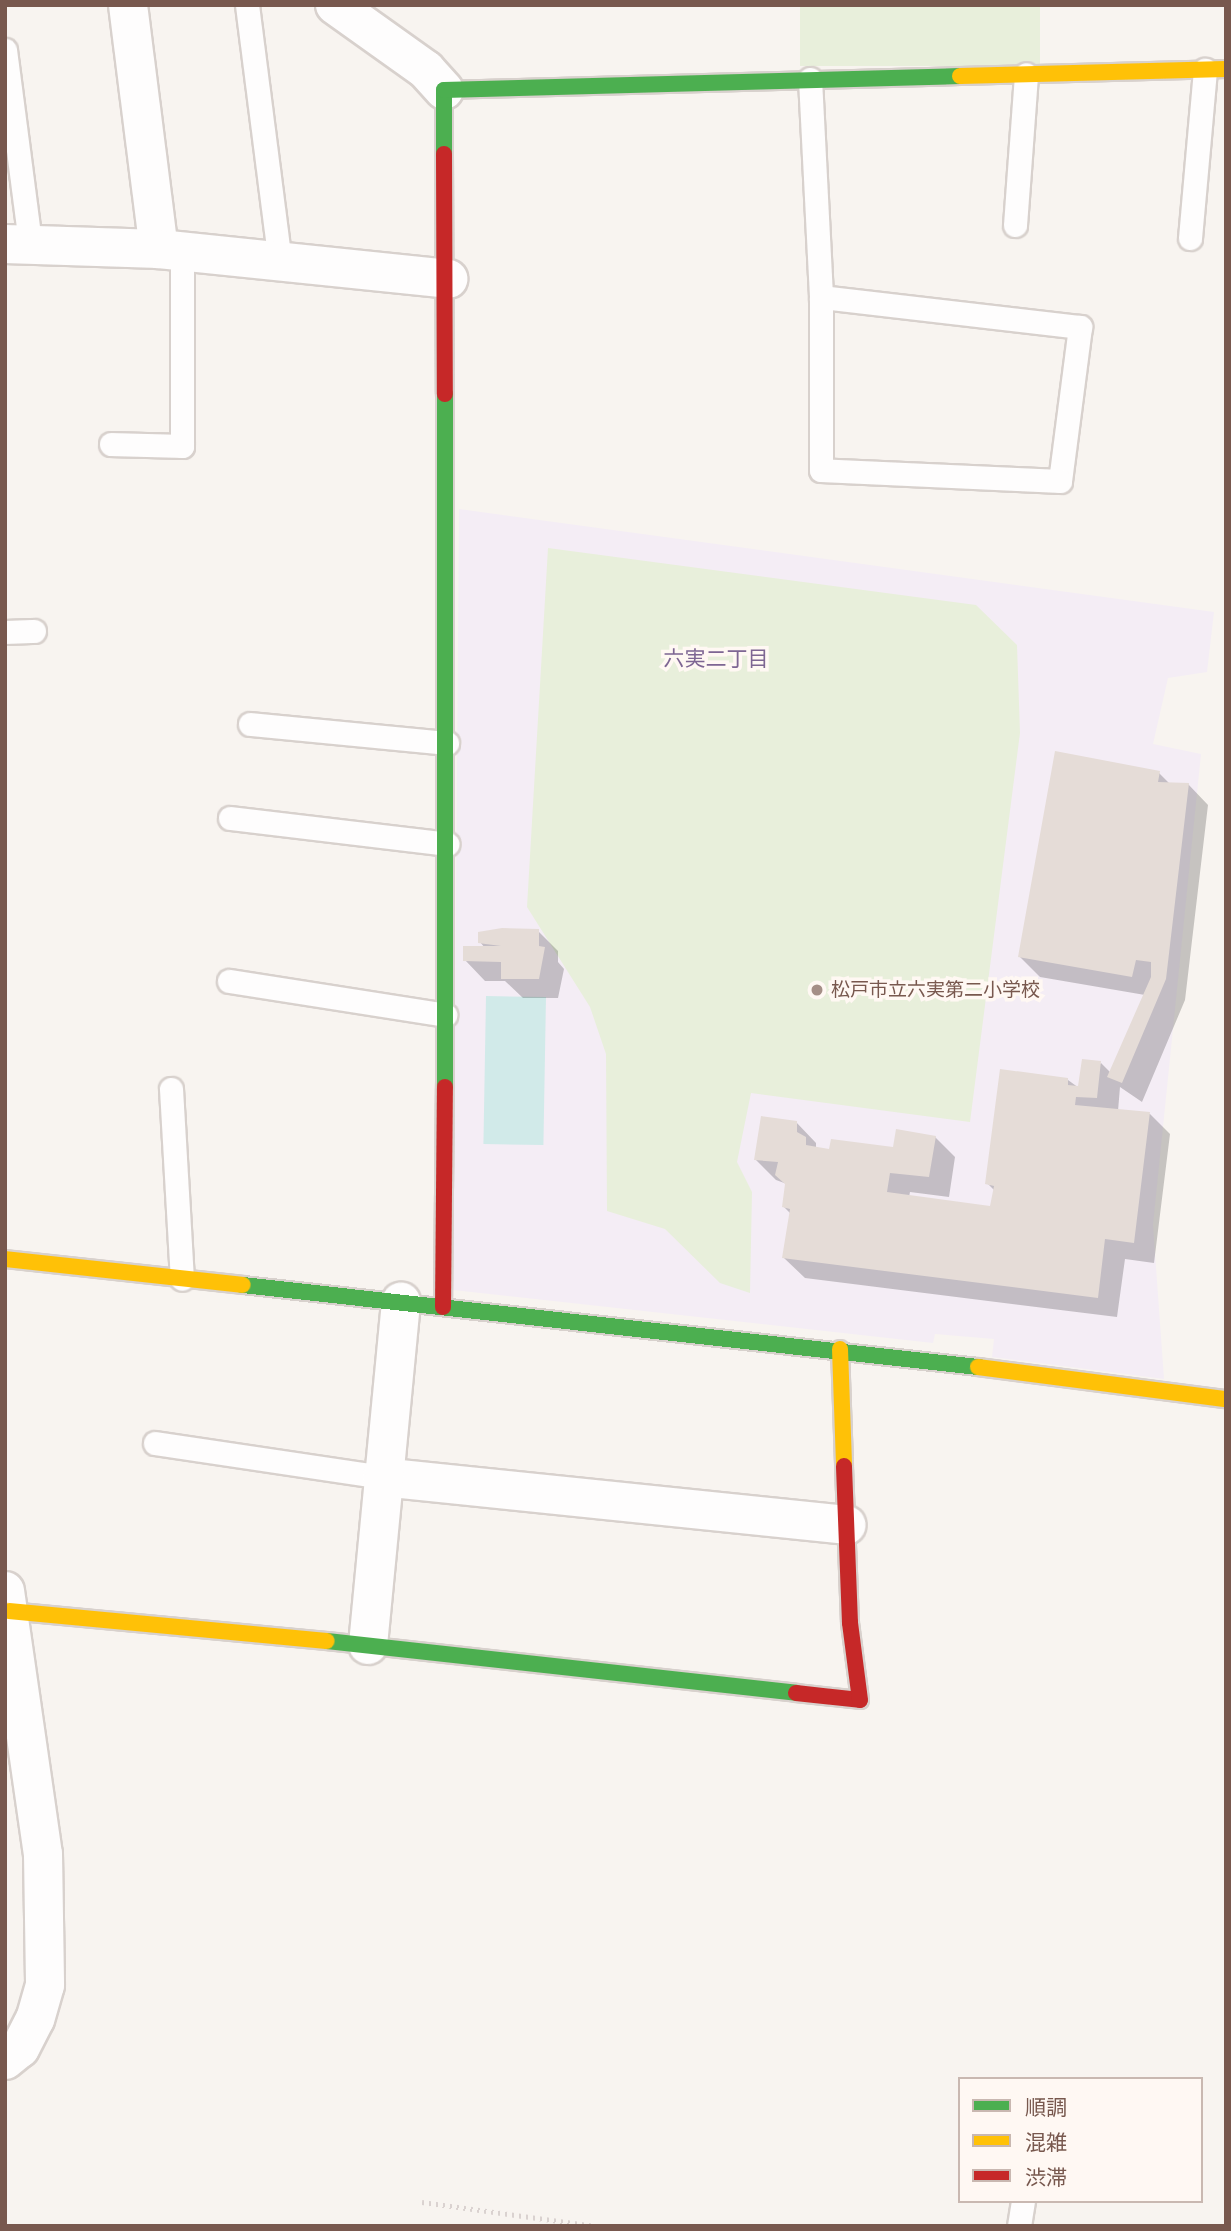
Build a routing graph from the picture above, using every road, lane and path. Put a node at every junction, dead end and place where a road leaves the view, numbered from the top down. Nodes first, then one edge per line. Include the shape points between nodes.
1 (128, 5) edge
2 (247, 5) edge
3 (335, 5) edge
4 (5, 50) edge
5 (1215, 70) edge
6 (1026, 74) junction
7 (810, 79) junction
8 (444, 90) junction
9 (1015, 225) dead end
10 (1190, 238) dead end
11 (18, 243) edge
12 (171, 251) junction
13 (280, 264) junction
14 (448, 279) junction
15 (821, 297) junction
16 (111, 444) dead end
17 (34, 631) dead end
18 (5, 632) edge
19 (250, 724) dead end
20 (447, 743) junction
21 (230, 818) dead end
22 (447, 844) junction
23 (229, 981) dead end
24 (445, 1015) junction
25 (171, 1089) dead end
26 (5, 1259) edge
27 (182, 1279) junction
28 (401, 1302) junction
29 (443, 1307) junction
30 (841, 1349) junction
31 (1226, 1399) edge
32 (155, 1443) dead end
33 (382, 1477) junction
34 (847, 1525) junction
35 (7, 1601) edge
36 (368, 1645) junction
37 (5, 2060) edge
38 (422, 2202) dead end
39 (1023, 2203) edge
40 (595, 2226) edge
41 (1019, 2226) edge

1 - 12 street
2 - 13 lane
3 - 8 street via 426,70
4 - 11 lane
5 - 6 street
5 - 10 lane
6 - 7 street
6 - 9 lane
7 - 8 street
7 - 15 lane
8 - 14 street
11 - 12 street
12 - 13 street
12 - 16 lane via 182,446
13 - 14 street
14 - 20 street
15 - 15 lane via 1080,327 1060,481 821,470
17 - 18 lane
19 - 20 lane
20 - 22 street
21 - 22 lane
22 - 24 street
23 - 24 lane
24 - 29 street
25 - 27 lane
26 - 27 street
27 - 28 street
28 - 29 street
28 - 33 street
29 - 30 street
30 - 31 street
30 - 34 street
32 - 33 lane
33 - 34 street
33 - 36 street
34 - 36 street via 850,1623 860,1700
35 - 36 street
35 - 37 street via 43,1854 45,1985 20,2048
38 - 40 path
39 - 41 lane

